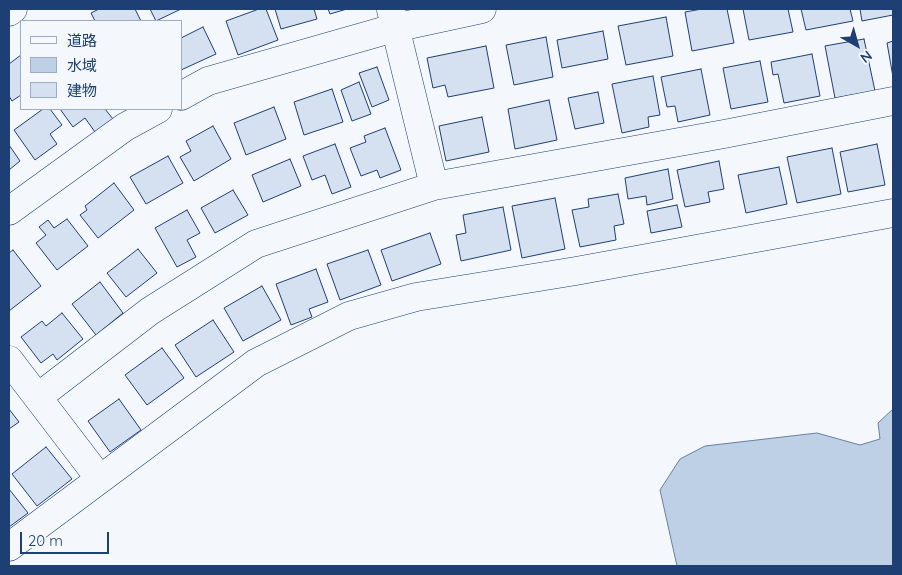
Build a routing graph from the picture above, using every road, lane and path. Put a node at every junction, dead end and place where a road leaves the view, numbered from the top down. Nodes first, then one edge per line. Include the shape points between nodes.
1 (13, 9) edge
2 (482, 9) edge
3 (9, 12) edge
4 (393, 18) edge
5 (182, 95) edge
6 (893, 101) edge
7 (156, 110) edge
8 (434, 186) junction
9 (9, 211) edge
10 (893, 213) edge
11 (9, 360) edge
12 (38, 398) junction
13 (100, 479) junction
14 (9, 547) edge

1 - 3 street
2 - 4 street
4 - 5 street via 208,81
4 - 8 street
6 - 8 street
7 - 9 street via 125,127
8 - 12 street via 256,244 150,311
10 - 13 street via 416,297 349,316 256,363
11 - 12 street
12 - 13 street
13 - 14 street

